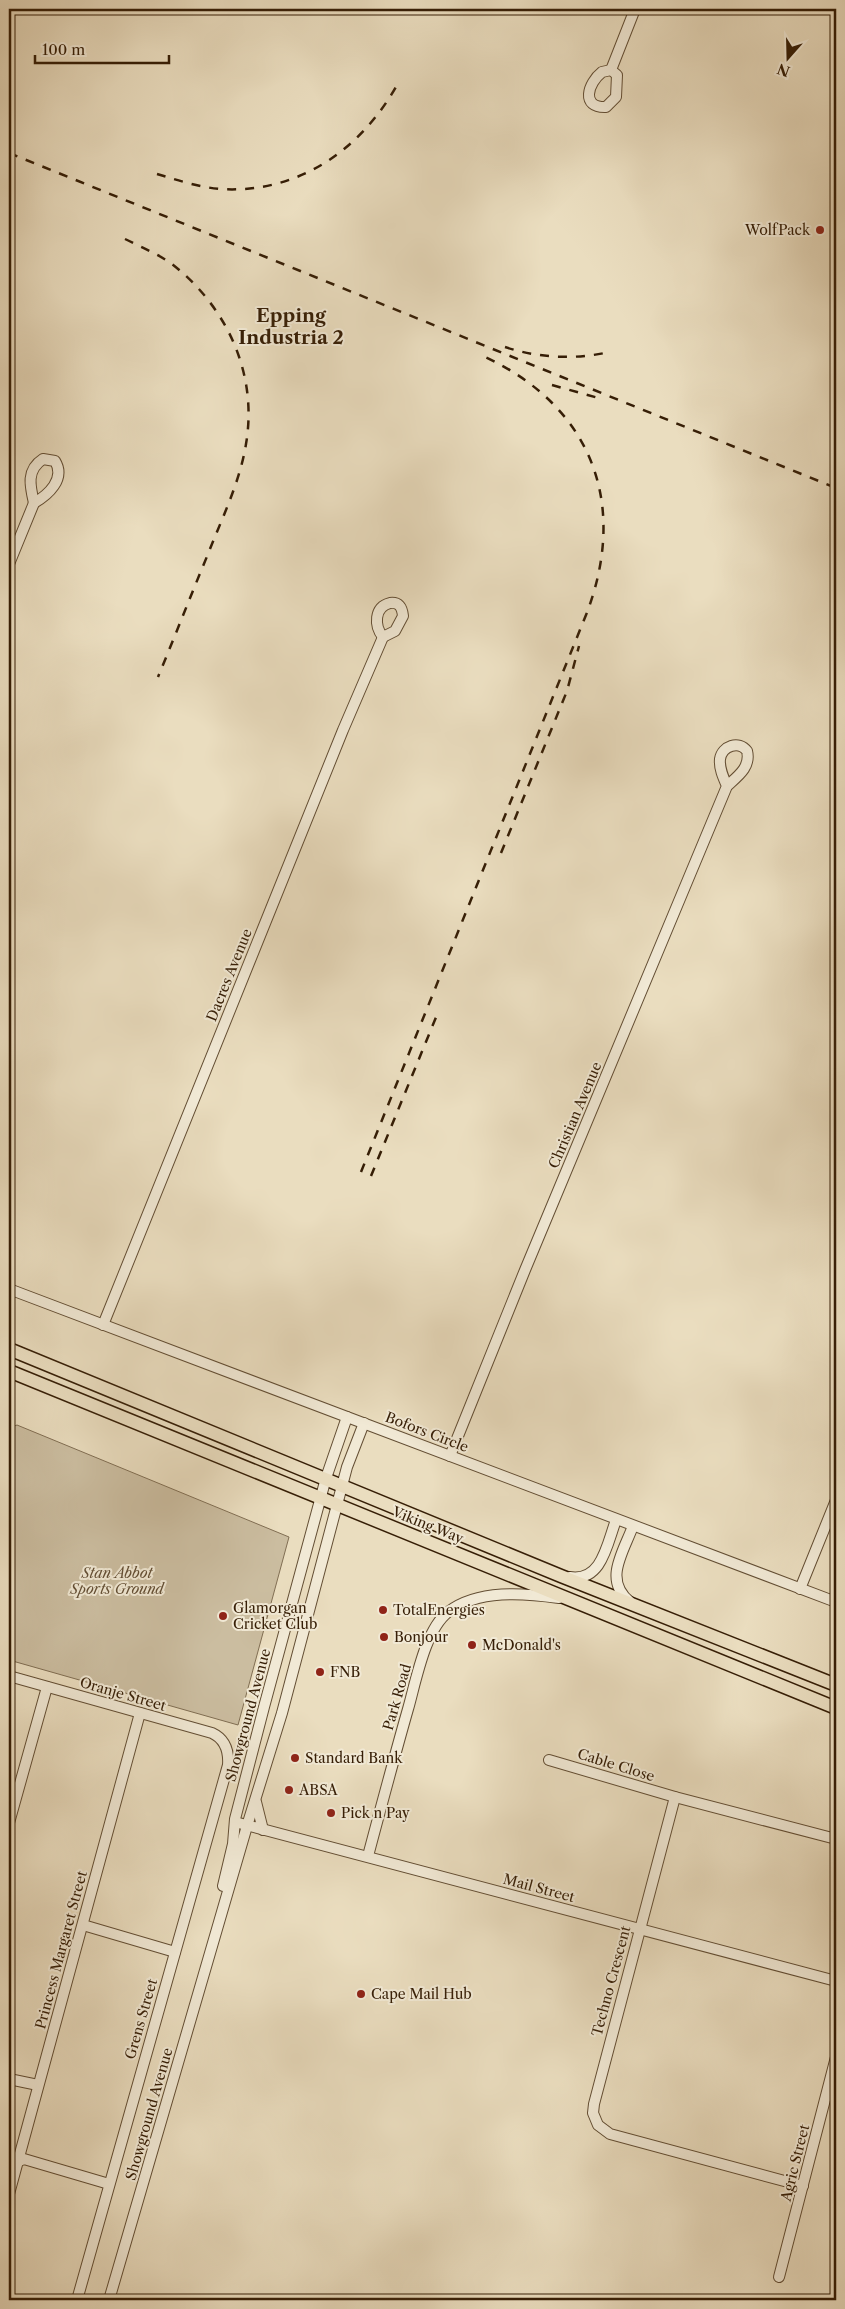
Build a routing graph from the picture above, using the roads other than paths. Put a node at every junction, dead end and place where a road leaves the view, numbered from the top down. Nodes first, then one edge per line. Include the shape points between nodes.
1 (635, 9) edge
2 (611, 70) dead end
3 (34, 503) dead end
4 (9, 564) edge
5 (383, 637) dead end
6 (727, 786) dead end
7 (9, 1289) edge
8 (104, 1325) junction
9 (9, 1349) edge
10 (9, 1371) edge
11 (347, 1417) junction
12 (364, 1423) junction
13 (450, 1456) junction
14 (326, 1478) junction
15 (343, 1485) junction
16 (321, 1497) junction
17 (836, 1500) edge
18 (339, 1505) junction
19 (616, 1520) junction
20 (633, 1526) junction
21 (561, 1576) junction
22 (800, 1589) junction
23 (572, 1600) junction
24 (836, 1602) edge
25 (635, 1605) junction
26 (9, 1676) edge
27 (836, 1685) edge
28 (47, 1687) junction
29 (836, 1708) edge
30 (140, 1713) junction
31 (226, 1746) joint
32 (549, 1760) dead end
33 (675, 1797) junction
34 (255, 1799) junction
35 (235, 1822) junction
36 (9, 1823) edge
37 (247, 1826) junction
38 (263, 1830) junction
39 (836, 1839) edge
40 (368, 1856) junction
41 (82, 1925) junction
42 (640, 1929) junction
43 (215, 1936) junction
44 (175, 1952) junction
45 (836, 1981) edge
46 (836, 2057) edge
47 (9, 2079) edge
48 (38, 2085) junction
49 (14, 2162) edge
50 (109, 2184) junction
51 (803, 2186) junction
52 (9, 2194) edge
53 (779, 2277) dead end
54 (77, 2300) edge
55 (109, 2300) edge

1 - 2 street
3 - 4 street
5 - 8 street, Dacres Avenue
6 - 13 street, Christian Avenue
7 - 8 street, Bofors Circle
8 - 11 street, Bofors Circle
9 - 14 main road, Viking Way
10 - 16 main road, Viking Way
11 - 12 street, Bofors Circle
11 - 14 street, Showground Avenue
12 - 13 street, Bofors Circle
12 - 15 street, Showground Avenue
13 - 19 street, Bofors Circle
14 - 15 main road, Viking Way
14 - 16 street, Showground Avenue
15 - 18 street, Showground Avenue
15 - 21 main road, Viking Way
16 - 18 main road, Viking Way
16 - 35 street, Showground Avenue
17 - 22 street
18 - 23 main road, Viking Way
18 - 34 street, Showground Avenue
19 - 20 street, Bofors Circle
19 - 21 street via 595,1571 582,1578
20 - 22 street, Bofors Circle
20 - 25 street via 616,1578 620,1591
21 - 25 main road, Viking Way
22 - 24 street, Bofors Circle
23 - 29 main road, Viking Way
23 - 40 street, Park Road via 529,1594 475,1600 450,1611 435,1627 425,1651
25 - 27 main road, Viking Way
26 - 28 street, Oranje Street
28 - 30 street, Oranje Street
28 - 36 street
30 - 31 street, Oranje Street via 212,1733
30 - 41 street, Princess Margaret Street
31 - 44 street, Grens Street via 228,1764
32 - 33 street, Cable Close
33 - 39 street
33 - 42 street, Techno Crescent
34 - 37 street, Showground Avenue
34 - 38 street
35 - 37 street, Mail Street
35 - 43 street, Showground Avenue
37 - 38 street, Mail Street
37 - 43 street, Showground Avenue
38 - 40 street, Mail Street
40 - 42 street, Mail Street
41 - 44 street
41 - 48 street, Princess Margaret Street
42 - 45 street, Mail Street
42 - 51 street, Techno Crescent via 594,2104 593,2113 598,2125 610,2134
43 - 55 street, Showground Avenue
44 - 50 street, Grens Street
46 - 51 street, Agric Street
47 - 48 street
48 - 49 street, Princess Margaret Street
49 - 50 street via 24,2159
49 - 52 street, Princess Margaret Street
50 - 54 street, Grens Street
51 - 53 street, Agric Street

